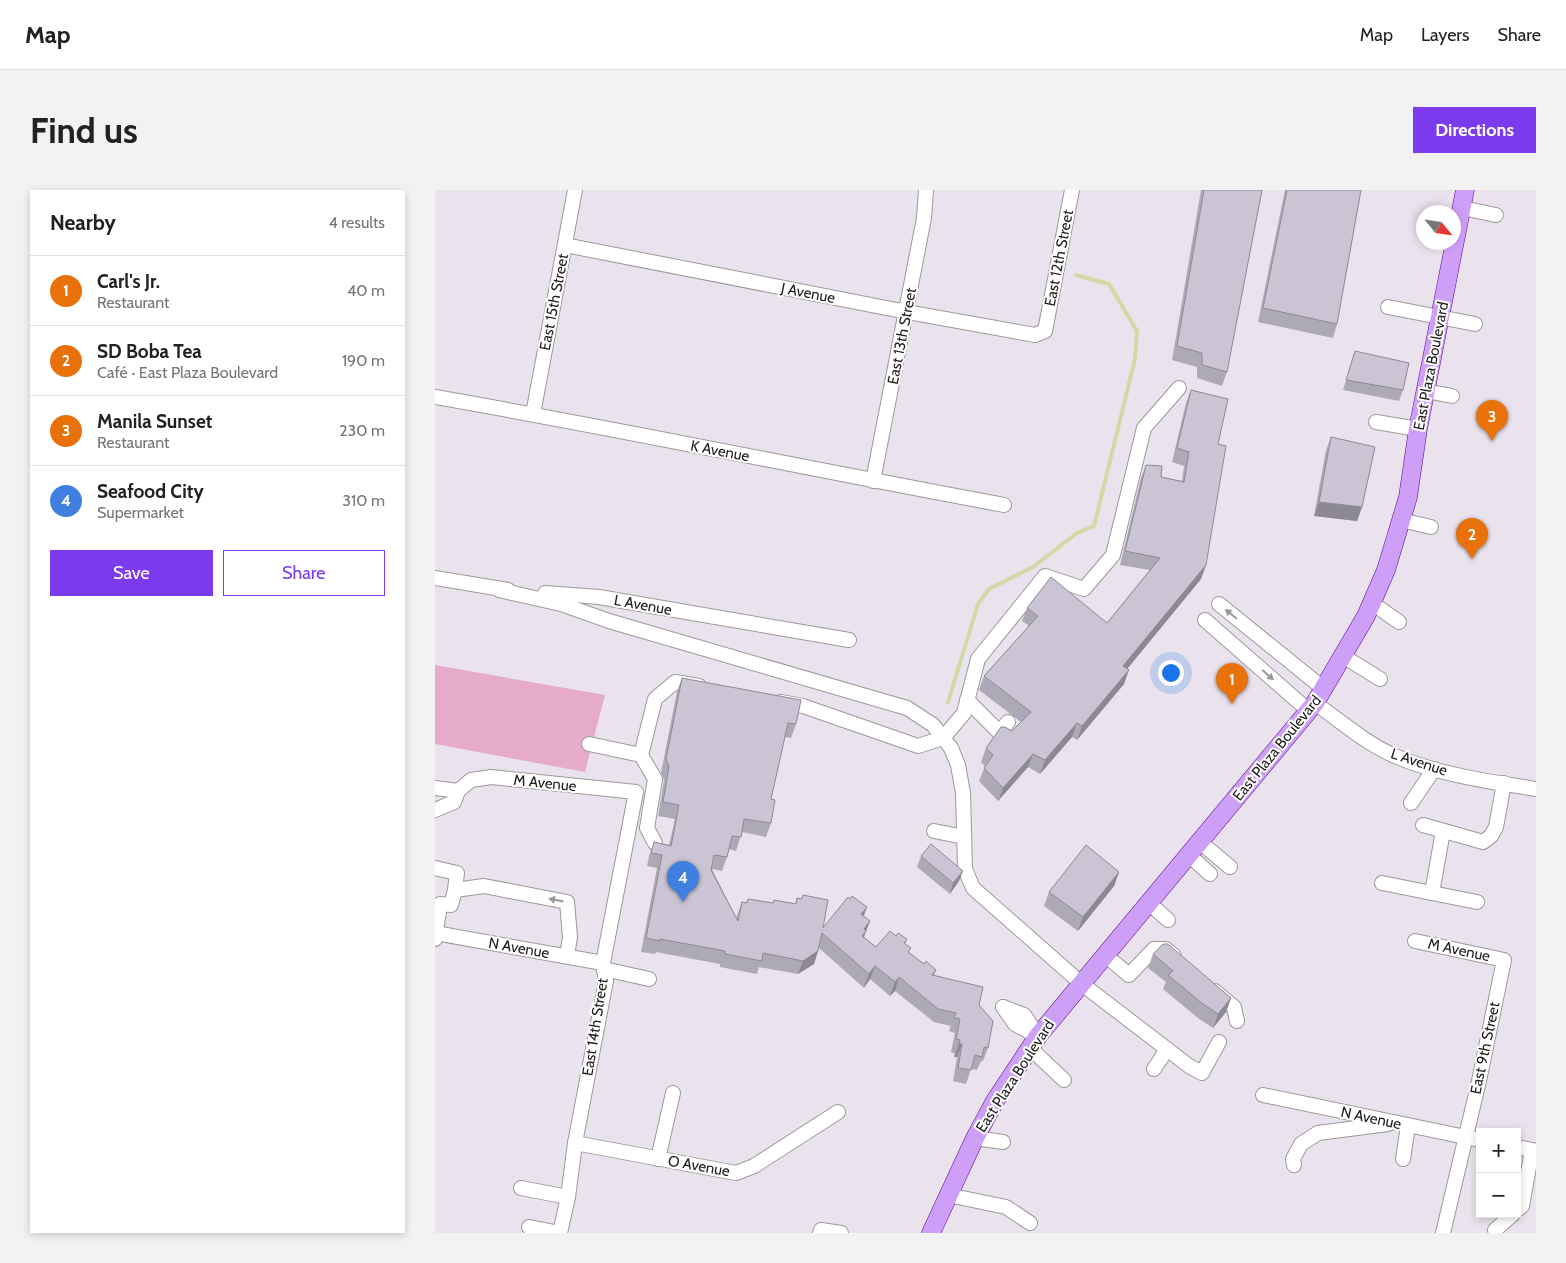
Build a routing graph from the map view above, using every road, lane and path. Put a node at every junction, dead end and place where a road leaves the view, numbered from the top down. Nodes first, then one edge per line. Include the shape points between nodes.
1 (575, 190) edge
2 (926, 190) edge
3 (1072, 190) edge
4 (1465, 190) edge
5 (1462, 208) junction
6 (1496, 215) dead end
7 (565, 245) junction
8 (1388, 307) dead end
9 (907, 312) junction
10 (1440, 318) junction
11 (1475, 324) dead end
12 (1047, 326) joint
13 (1179, 388) dead end
14 (1426, 392) junction
15 (1451, 396) dead end
16 (435, 397) edge
17 (533, 414) junction
18 (1376, 422) dead end
19 (1418, 430) junction
20 (873, 481) junction
21 (1004, 505) dead end
22 (1401, 520) junction
23 (1431, 527) dead end
24 (435, 578) edge
25 (499, 590) junction
26 (1219, 604) dead end
27 (1371, 604) junction
28 (1205, 620) dead end
29 (1399, 622) dead end
30 (849, 640) dead end
31 (1343, 656) junction
32 (1380, 679) dead end
33 (712, 689) edge
34 (767, 699) edge
35 (967, 700) junction
36 (1316, 701) junction
37 (1008, 722) dead end
38 (943, 738) junction
39 (589, 744) dead end
40 (641, 755) junction
41 (1434, 770) junction
42 (1504, 783) junction
43 (435, 788) edge
44 (1536, 789) edge
45 (458, 791) junction
46 (636, 792) joint
47 (1411, 803) dead end
48 (435, 810) edge
49 (1423, 825) dead end
50 (934, 831) dead end
51 (1443, 831) junction
52 (964, 837) junction
53 (655, 843) edge
54 (1195, 848) junction
55 (1231, 867) dead end
56 (435, 868) edge
57 (1210, 874) dead end
58 (1382, 883) dead end
59 (455, 890) junction
60 (1432, 893) junction
61 (1477, 902) dead end
62 (1149, 903) junction
63 (1168, 920) dead end
64 (435, 935) edge
65 (1415, 941) dead end
66 (1105, 955) junction
67 (567, 956) junction
68 (1504, 960) joint
69 (1181, 962) edge
70 (604, 966) junction
71 (649, 979) dead end
72 (1204, 982) edge
73 (1082, 984) junction
74 (1237, 1021) dead end
75 (1034, 1042) junction
76 (1219, 1042) dead end
77 (1167, 1049) junction
78 (1154, 1069) dead end
79 (1064, 1080) dead end
80 (673, 1093) dead end
81 (1263, 1095) dead end
82 (838, 1112) dead end
83 (1393, 1123) junction
84 (1409, 1126) junction
85 (1466, 1137) junction
86 (975, 1138) junction
87 (1476, 1139) edge
88 (1003, 1142) dead end
89 (575, 1144) junction
90 (1521, 1148) edge
91 (1534, 1151) edge
92 (658, 1159) junction
93 (1403, 1159) dead end
94 (1294, 1165) dead end
95 (521, 1188) dead end
96 (948, 1195) junction
97 (568, 1197) junction
98 (1521, 1207) edge
99 (1508, 1218) edge
100 (1030, 1223) dead end
101 (529, 1227) dead end
102 (1495, 1230) dead end
103 (560, 1233) edge
104 (820, 1233) edge
105 (841, 1233) edge
106 (931, 1233) edge
107 (1443, 1233) edge

1 - 7 street, East 15th Street
2 - 9 street, East 13th Street via 925,218
3 - 12 street, East 12th Street
4 - 5 main road, East Plaza Boulevard
5 - 6 street
5 - 10 main road, East Plaza Boulevard
7 - 9 street, J Avenue
7 - 17 street, East 15th Street
8 - 10 street
9 - 12 street, J Avenue via 1035,335 1045,331
9 - 20 street, East 13th Street
10 - 11 street
10 - 14 main road, East Plaza Boulevard
13 - 35 street via 1144,428 1113,555 1084,589 1045,576 978,659
14 - 15 street
14 - 19 main road, East Plaza Boulevard
16 - 17 street, K Avenue
17 - 20 street, K Avenue
18 - 19 street
19 - 22 main road, East Plaza Boulevard via 1408,497
20 - 21 street, K Avenue
22 - 23 street
22 - 27 main road, East Plaza Boulevard via 1386,570
24 - 25 street, L Avenue
25 - 30 street, L Avenue via 599,597
25 - 38 street via 561,604 907,708 933,725
36 -> 26 street
27 - 29 street
27 - 31 main road, East Plaza Boulevard
28 -> 36 street
31 - 32 street
31 - 36 main road, East Plaza Boulevard
33 - 40 street via 675,682 655,699
34 - 38 street via 803,706 918,746
35 - 37 street via 999,732
35 - 38 street via 964,713
36 - 41 street, L Avenue via 1394,756
36 - 54 main road, East Plaza Boulevard
38 - 52 street via 959,765
39 - 40 street
40 - 53 street via 655,778 647,828
41 - 42 street, L Avenue
41 - 47 street
42 - 44 street, L Avenue
42 - 51 street via 1491,836 1483,842
43 - 45 street
45 - 46 street, M Avenue via 471,780 491,777
45 - 48 street, M Avenue via 454,802
46 - 70 street, East 14th Street
49 - 51 street
50 - 52 street
51 - 60 street
52 - 73 street via 965,869 973,888
54 - 55 street
54 - 57 street
54 - 62 main road, East Plaza Boulevard
56 - 59 street via 457,873
58 - 60 street
59 - 64 street via 451,905 440,904
67 -> 59 street via 570,936 567,902 484,886
60 - 61 street
62 - 63 street
62 - 66 main road, East Plaza Boulevard
64 - 67 street, N Avenue
65 - 68 street, M Avenue
66 - 69 street via 1129,975 1154,949 1166,949
66 - 73 main road, East Plaza Boulevard
67 - 70 street, N Avenue
68 - 85 street, East 9th Street
70 - 71 street, N Avenue
70 - 89 street, East 14th Street via 606,981
72 - 74 street via 1234,1008
73 - 75 main road, East Plaza Boulevard
73 - 77 street
75 - 79 street
75 - 86 main road, East Plaza Boulevard
76 - 77 street via 1202,1073
77 - 78 street
80 - 92 street
81 - 83 street, N Avenue
82 - 92 street, O Avenue via 754,1166 736,1173
83 - 84 street, N Avenue
83 - 94 street via 1318,1133 1301,1144 1293,1159
84 - 85 street, N Avenue
84 - 93 street
85 - 87 street, N Avenue
85 - 107 street, East 9th Street
86 - 88 street
86 - 96 main road, East Plaza Boulevard
89 - 92 street, O Avenue
89 - 97 street, East 14th Street
90 - 91 street
91 - 98 street
95 - 97 street
96 - 100 street via 1006,1207
96 - 106 main road, East Plaza Boulevard
97 - 103 street, East 14th Street
99 - 102 street
101 - 103 street
104 - 105 street via 821,1230

